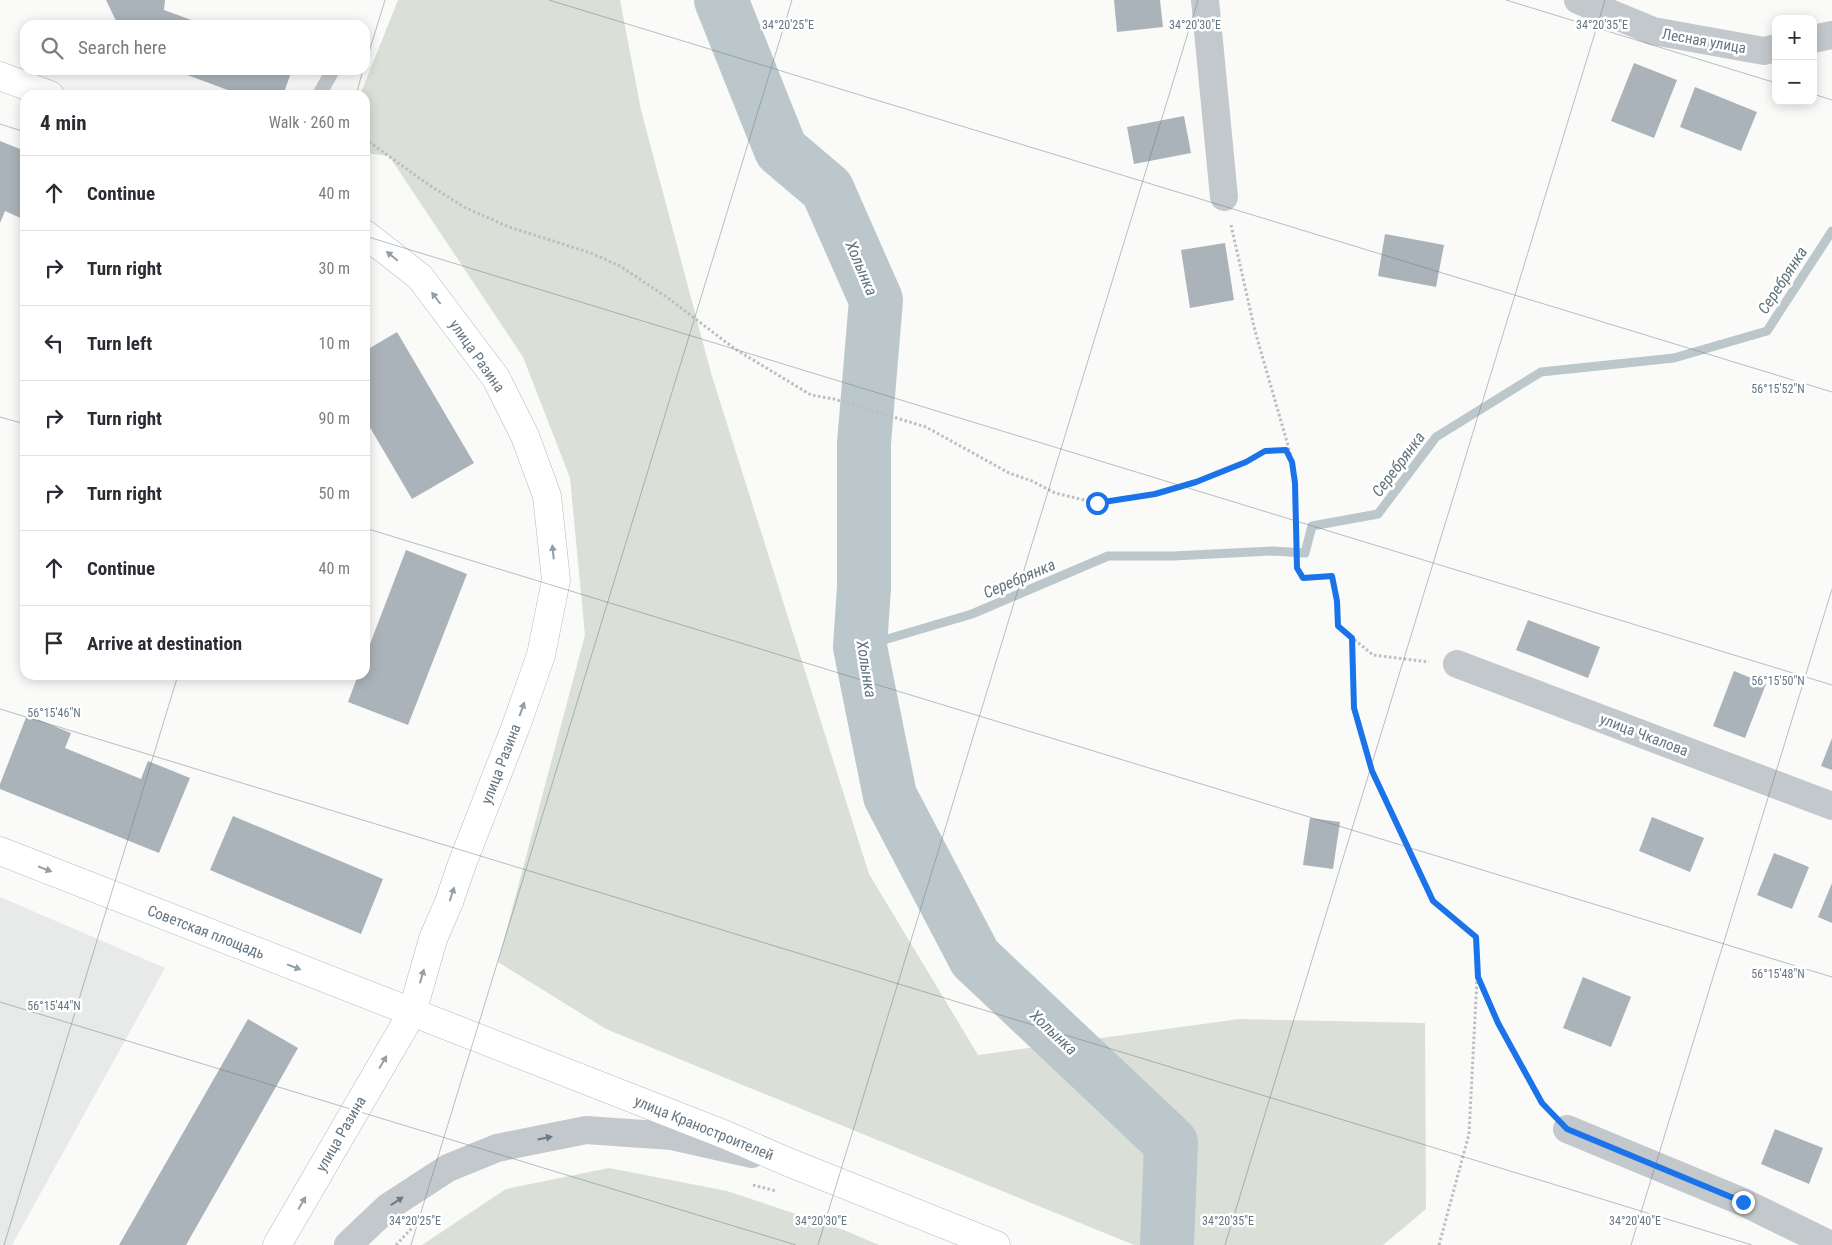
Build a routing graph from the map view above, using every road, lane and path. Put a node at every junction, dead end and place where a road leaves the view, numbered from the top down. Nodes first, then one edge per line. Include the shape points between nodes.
1 (1205, 0) edge
2 (1578, 0) edge
3 (1832, 34) edge
4 (1817, 38) edge
5 (1772, 49) edge
6 (330, 75) edge
7 (0, 76) edge
8 (37, 90) edge
9 (322, 90) edge
10 (370, 143) edge
11 (1224, 196) joint
12 (370, 238) edge
13 (1292, 462) junction
14 (1352, 638) junction
15 (1457, 664) joint
16 (1832, 806) edge
17 (0, 851) edge
18 (1478, 977) junction
19 (412, 1013) junction
20 (1567, 1129) joint
21 (788, 1162) junction
22 (753, 1185) dead end
23 (782, 1193) dead end
24 (416, 1224) dead end
25 (277, 1245) edge
26 (348, 1245) edge
27 (396, 1245) edge
28 (996, 1245) edge
29 (1439, 1245) edge
30 (1831, 1245) edge

1 - 11 street
2 - 5 street, Лесная улица via 1653,31 1764,52
3 - 4 street
6 - 9 lane
7 - 8 street
10 - 13 path via 464,207 508,227 592,253 620,266 735,348 812,395 926,427 1009,473 1056,493 1097,503 1155,494 1196,482 1265,451 1286,450
11 - 13 path via 1255,331
19 -> 12 street, улица Разина via 433,939 450,902 541,655 556,580 547,496 525,436 496,378 420,277
13 - 14 path via 1297,568 1303,578 1332,576 1338,626
14 - 15 path via 1373,655
14 - 18 path via 1354,708 1372,771 1433,901 1476,937
15 - 16 street, улица Чкалова
17 -> 19 street, Советская площадь
18 - 20 path via 1510,1046 1542,1103
18 - 29 path via 1469,1134
19 - 21 street, улица Краностроителей
25 -> 19 street, улица Разина
20 - 30 street via 1743,1202
26 -> 21 street via 388,1207 448,1168 497,1148 569,1133 586,1130 672,1136
21 - 28 street, улица Краностроителей
22 - 23 path
24 - 27 path

